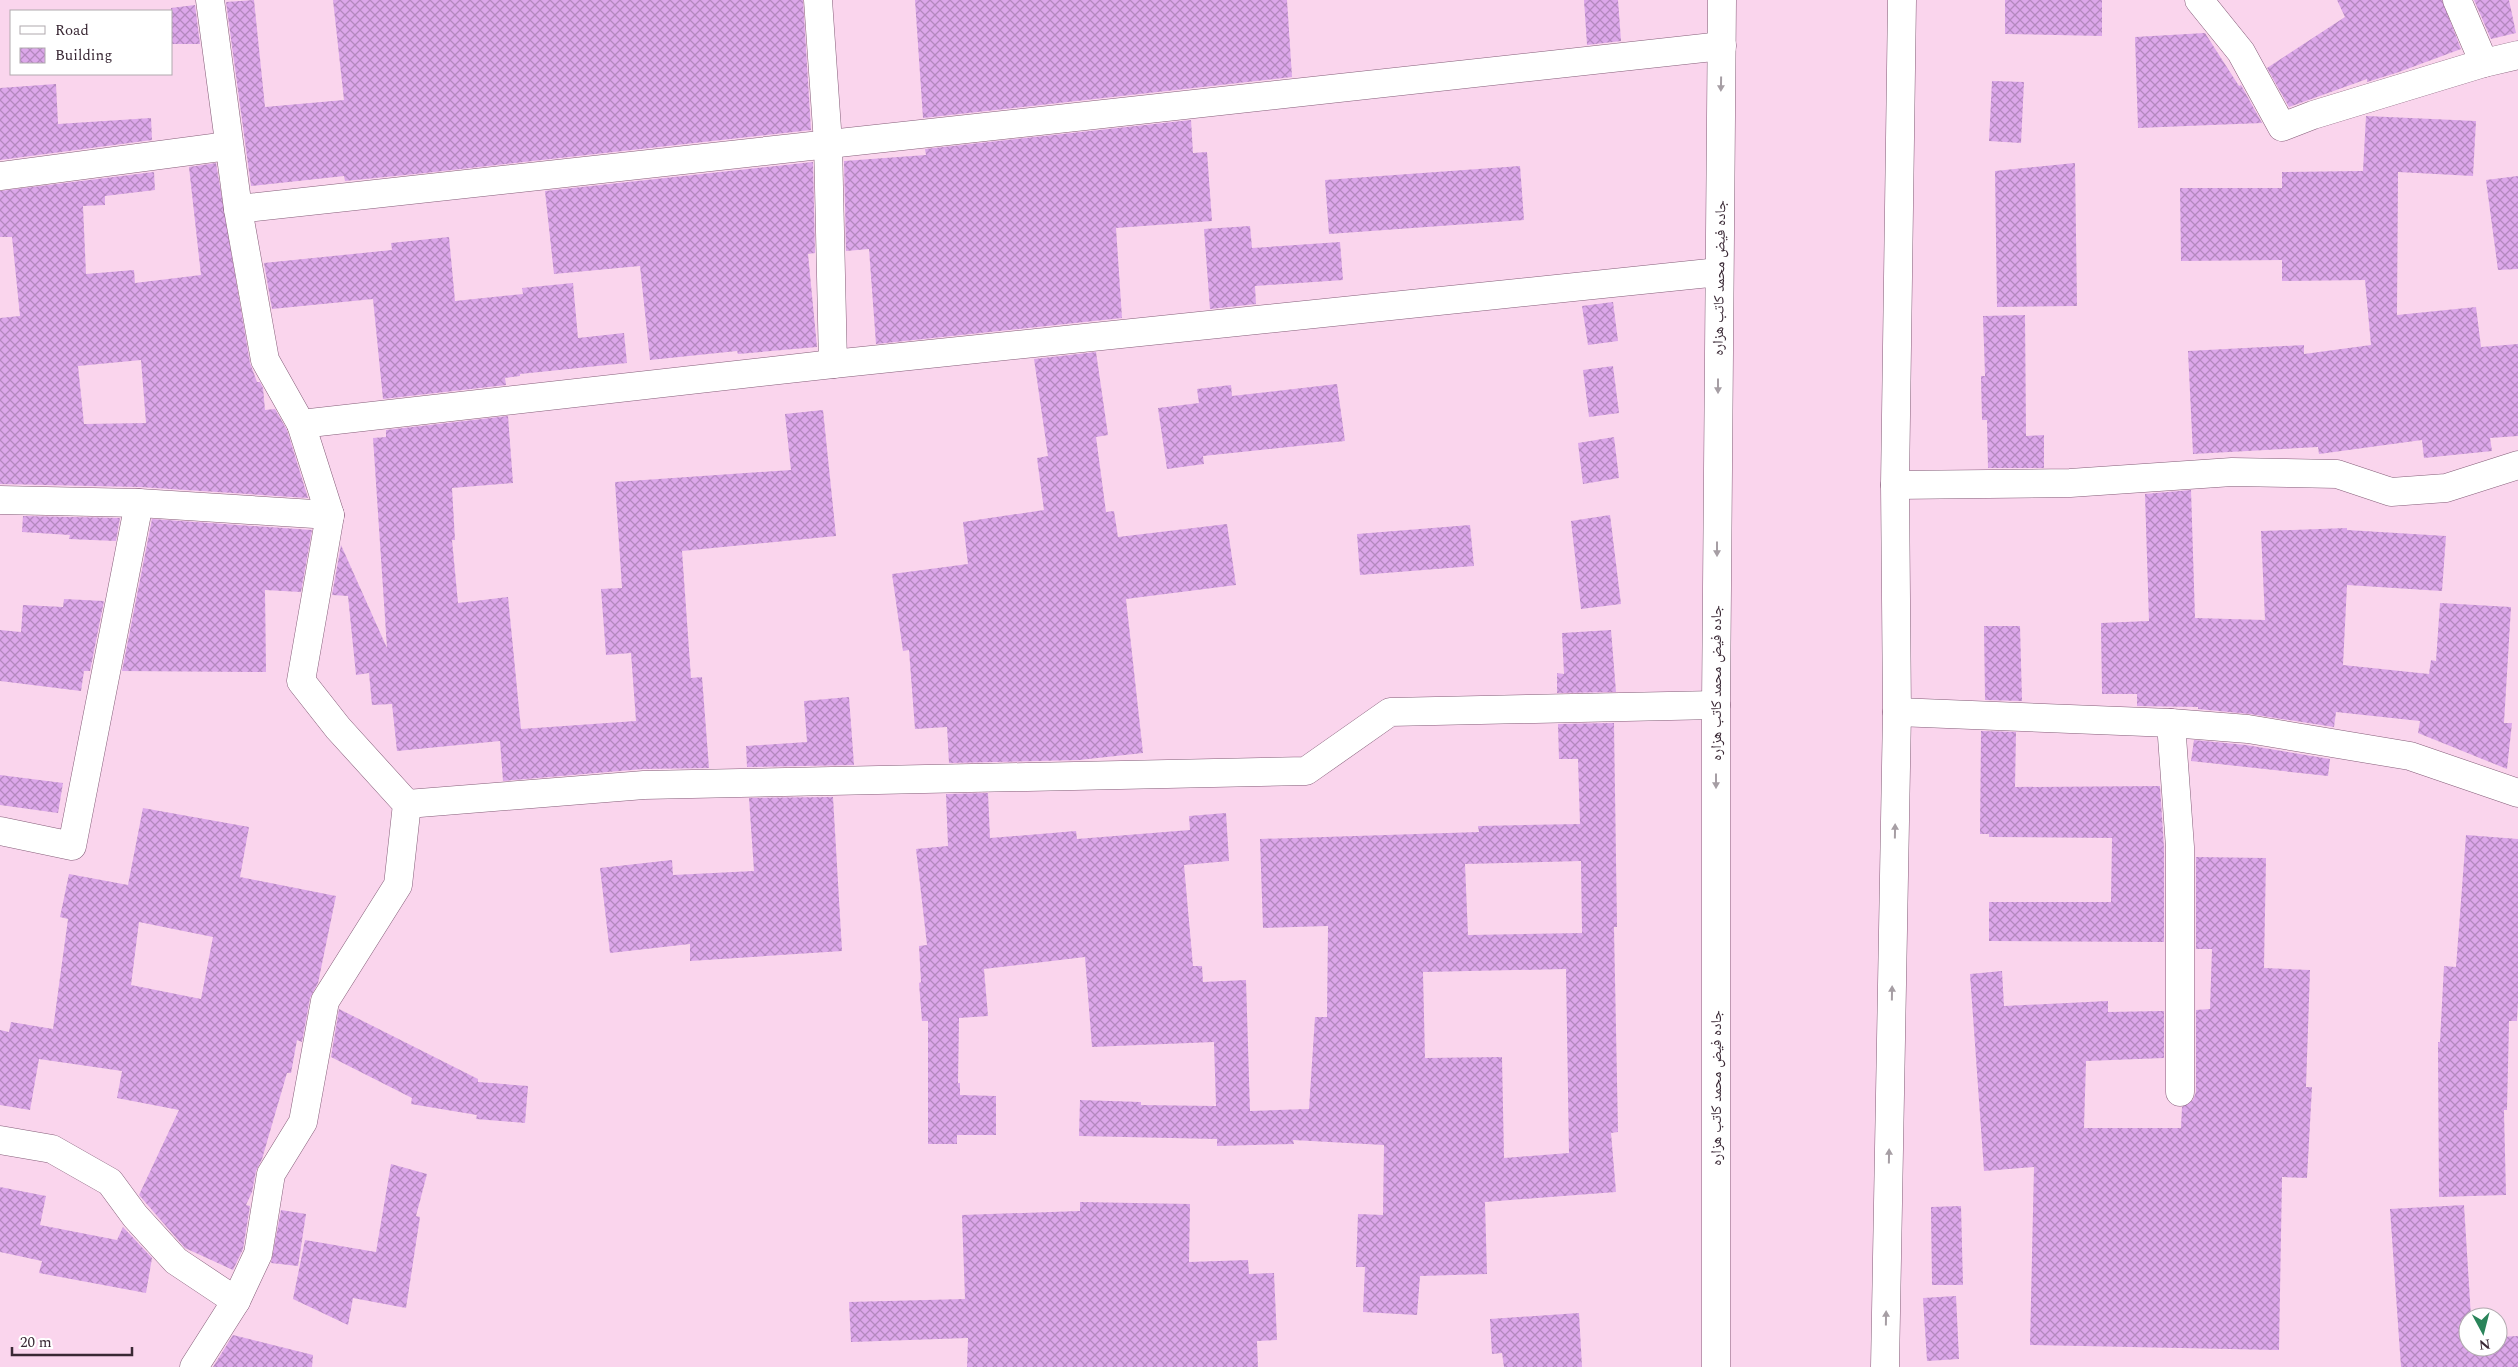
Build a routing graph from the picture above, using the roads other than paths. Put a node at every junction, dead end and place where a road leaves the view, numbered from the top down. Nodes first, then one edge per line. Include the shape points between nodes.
1 (210, 0) edge
2 (818, 0) edge
3 (1722, 0) edge
4 (1902, 0) edge
5 (2199, 0) edge
6 (2457, 0) edge
7 (1722, 46) junction
8 (2518, 55) edge
9 (2484, 63) junction
10 (828, 143) junction
11 (228, 146) junction
12 (0, 176) edge
13 (238, 209) junction
14 (1719, 272) junction
15 (833, 364) junction
16 (301, 424) junction
17 (2518, 465) edge
18 (1895, 485) junction
19 (0, 500) edge
20 (139, 503) junction
21 (330, 515) junction
22 (1716, 705) junction
23 (1897, 712) junction
24 (2171, 723) junction
25 (2518, 793) edge
26 (407, 804) junction
27 (0, 831) edge
28 (2180, 1092) dead end
29 (0, 1140) edge
30 (236, 1301) junction
31 (194, 1367) edge
32 (1716, 1367) edge
33 (1885, 1367) edge

1 - 11 street
2 - 10 street
3 - 7 street, جاده فیض محمد کاتب هزاره
4 - 18 street
5 - 9 street via 2240,52 2282,127
6 - 9 street
7 - 10 street
7 -> 14 street, جاده فیض محمد کاتب هزاره
8 - 9 street
10 - 13 street
10 - 15 street
11 - 12 street
11 - 13 street
13 - 16 street via 265,360
14 - 15 street
14 -> 22 street, جاده فیض محمد کاتب هزاره
15 - 16 street
16 - 21 street
17 - 18 street via 2446,488 2391,492 2337,474 2232,472 2070,483
18 - 23 street
19 - 20 street
20 - 21 street
20 - 27 street via 72,846
21 - 26 street via 301,681 338,728
22 - 26 street via 1390,712 1306,771 644,786
22 -> 32 street, جاده فیض محمد کاتب هزاره
23 - 24 street
33 -> 23 street
24 - 25 street via 2248,729 2410,756
24 - 28 street via 2180,847
26 - 30 street via 398,885 325,1001 303,1122 271,1174 258,1254
29 - 30 street via 52,1149 110,1182 135,1216 176,1261
30 - 31 street

